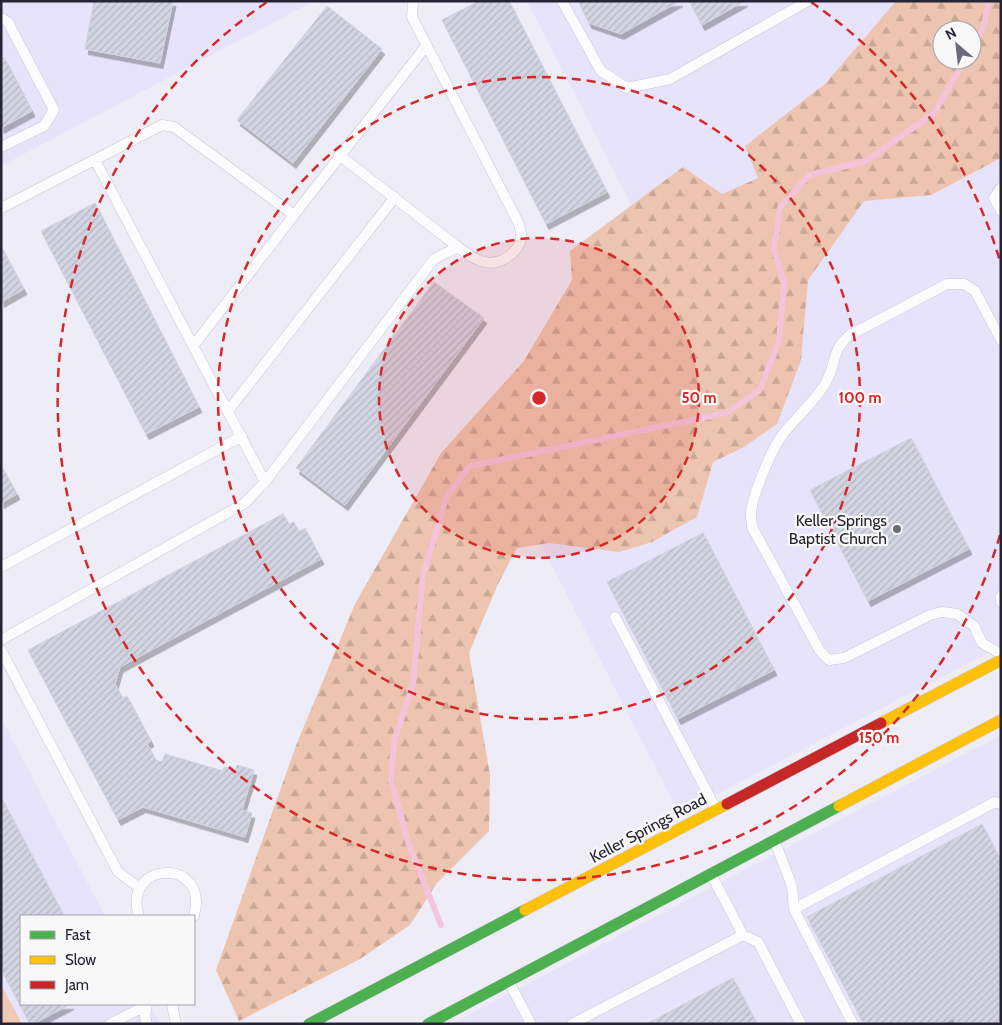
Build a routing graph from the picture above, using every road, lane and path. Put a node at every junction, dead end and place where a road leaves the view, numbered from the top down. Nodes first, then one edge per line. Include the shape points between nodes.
1 (412, 1) edge
2 (562, 1) edge
3 (808, 1) edge
4 (1, 18) edge
5 (426, 46) junction
6 (1, 147) edge
7 (340, 155) junction
8 (95, 160) junction
9 (1001, 188) edge
10 (395, 197) junction
11 (1, 208) edge
12 (1001, 211) edge
13 (294, 215) junction
14 (458, 247) junction
15 (1001, 340) edge
16 (194, 345) junction
17 (228, 410) junction
18 (242, 436) junction
19 (265, 482) junction
20 (1, 568) edge
21 (1001, 596) edge
22 (1001, 602) edge
23 (615, 617) dead end
24 (1, 640) edge
25 (1, 650) edge
26 (1001, 654) edge
27 (1001, 660) edge
28 (1001, 720) edge
29 (1001, 804) edge
30 (717, 810) junction
31 (774, 842) junction
32 (711, 875) junction
33 (140, 888) junction
34 (794, 909) junction
35 (140, 915) edge
36 (194, 915) edge
37 (743, 935) junction
38 (509, 981) junction
39 (145, 1005) edge
40 (147, 1005) edge
41 (172, 1005) edge
42 (110, 1024) edge
43 (147, 1024) edge
44 (176, 1024) edge
45 (309, 1024) edge
46 (428, 1024) edge
47 (530, 1024) edge
48 (572, 1024) edge
49 (801, 1024) edge
50 (853, 1024) edge

1 - 5 lane via 412,17
2 - 3 lane via 601,71 627,88 670,79
4 - 6 lane via 8,22 54,110 44,126
5 - 7 lane
5 - 14 lane via 519,224 521,238 517,249 503,260 487,263
7 - 10 lane
7 - 13 lane
8 - 11 lane
8 - 13 lane via 162,125 174,126
8 - 16 lane
9 - 12 lane via 994,198
10 - 14 lane
10 - 17 lane
13 - 16 lane
14 - 19 lane via 434,258
15 - 26 lane via 975,291 964,284 946,284 850,334 840,343 831,374 823,388 782,435 769,457 751,512 752,527 820,651 829,660 844,658 942,612 957,614 974,626 982,643
16 - 17 lane
17 - 18 lane
18 - 19 lane
18 - 20 lane
19 - 24 lane via 245,502
21 - 22 lane
23 - 30 lane
25 - 33 lane via 118,872
27 - 30 main road, Keller Springs Road
28 - 31 main road
29 - 34 lane via 995,802
30 - 45 main road, Keller Springs Road
31 - 32 main road
31 - 34 lane via 792,886
32 - 37 lane
32 - 38 main road
33 - 35 lane via 136,899
33 - 36 lane via 152,876 161,873 179,875 193,888
34 - 50 lane
37 - 48 lane
37 - 49 lane via 758,942
38 - 46 main road
38 - 47 lane
39 - 42 lane
40 - 43 lane
41 - 44 lane

